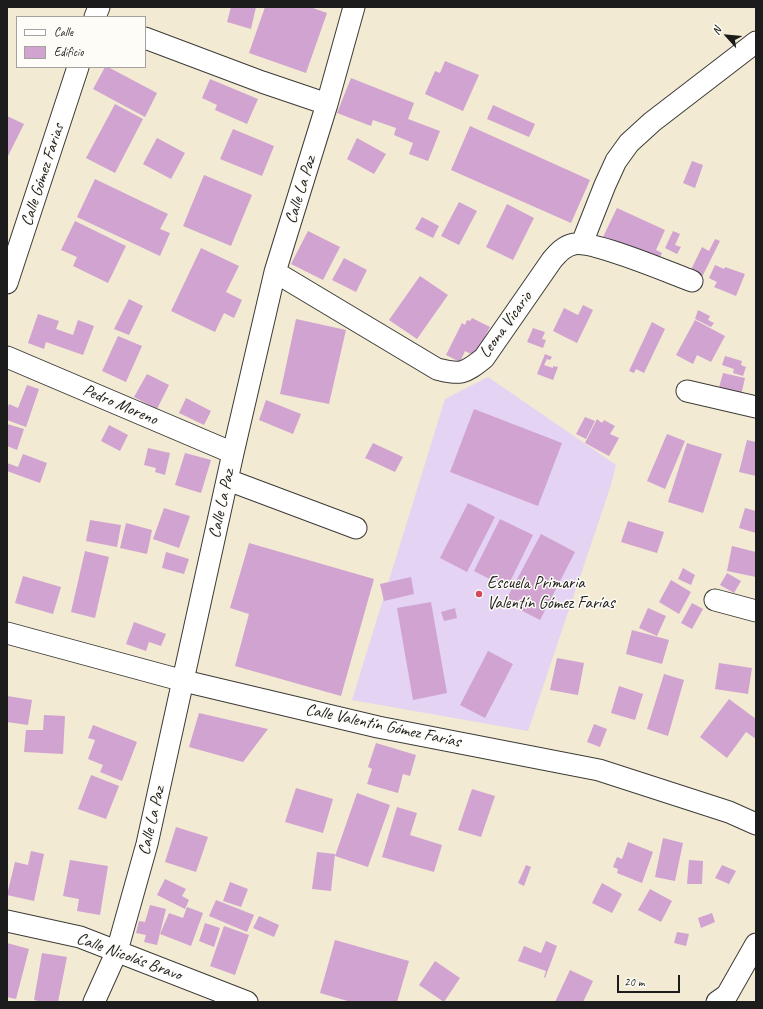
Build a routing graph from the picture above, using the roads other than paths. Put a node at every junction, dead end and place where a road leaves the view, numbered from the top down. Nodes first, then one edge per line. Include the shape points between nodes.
1 (354, 7) edge
2 (146, 38) edge
3 (756, 42) edge
4 (78, 68) edge
5 (327, 104) junction
6 (582, 243) junction
7 (275, 272) junction
8 (692, 281) dead end
9 (7, 283) edge
10 (7, 357) edge
11 (687, 391) dead end
12 (756, 407) edge
13 (233, 453) junction
14 (228, 480) junction
15 (356, 528) dead end
16 (715, 600) dead end
17 (756, 611) edge
18 (7, 633) edge
19 (184, 681) junction
20 (756, 824) edge
21 (7, 920) edge
22 (756, 944) edge
23 (117, 951) junction
24 (94, 1002) edge
25 (247, 1002) edge
26 (717, 1002) edge

1 - 5 street, Calle La Paz
2 - 5 street
3 - 6 street via 652,122 629,143 607,179
4 - 9 street, Calle Gómez Farias
5 - 7 street, Calle La Paz
6 - 7 street, Leona Vicario via 573,244 558,253 484,358 468,370 454,374 437,369
6 - 8 street via 612,251
7 - 13 street, Calle La Paz
10 - 13 street, Pedro Moreno
11 - 12 street
13 - 14 street, Calle La Paz
14 - 15 street
14 - 19 street, Calle La Paz
16 - 17 street
18 - 19 street, Calle Valentín Gómez Farías
19 - 20 street, Calle Valentín Gómez Farías via 378,727 599,770 729,812
19 - 23 street, Calle La Paz via 147,844
21 - 23 street, Calle Nicolás Bravo via 80,937
22 - 26 street via 736,982 727,995
23 - 24 street, Calle La Paz
23 - 25 street, Calle Nicolás Bravo

